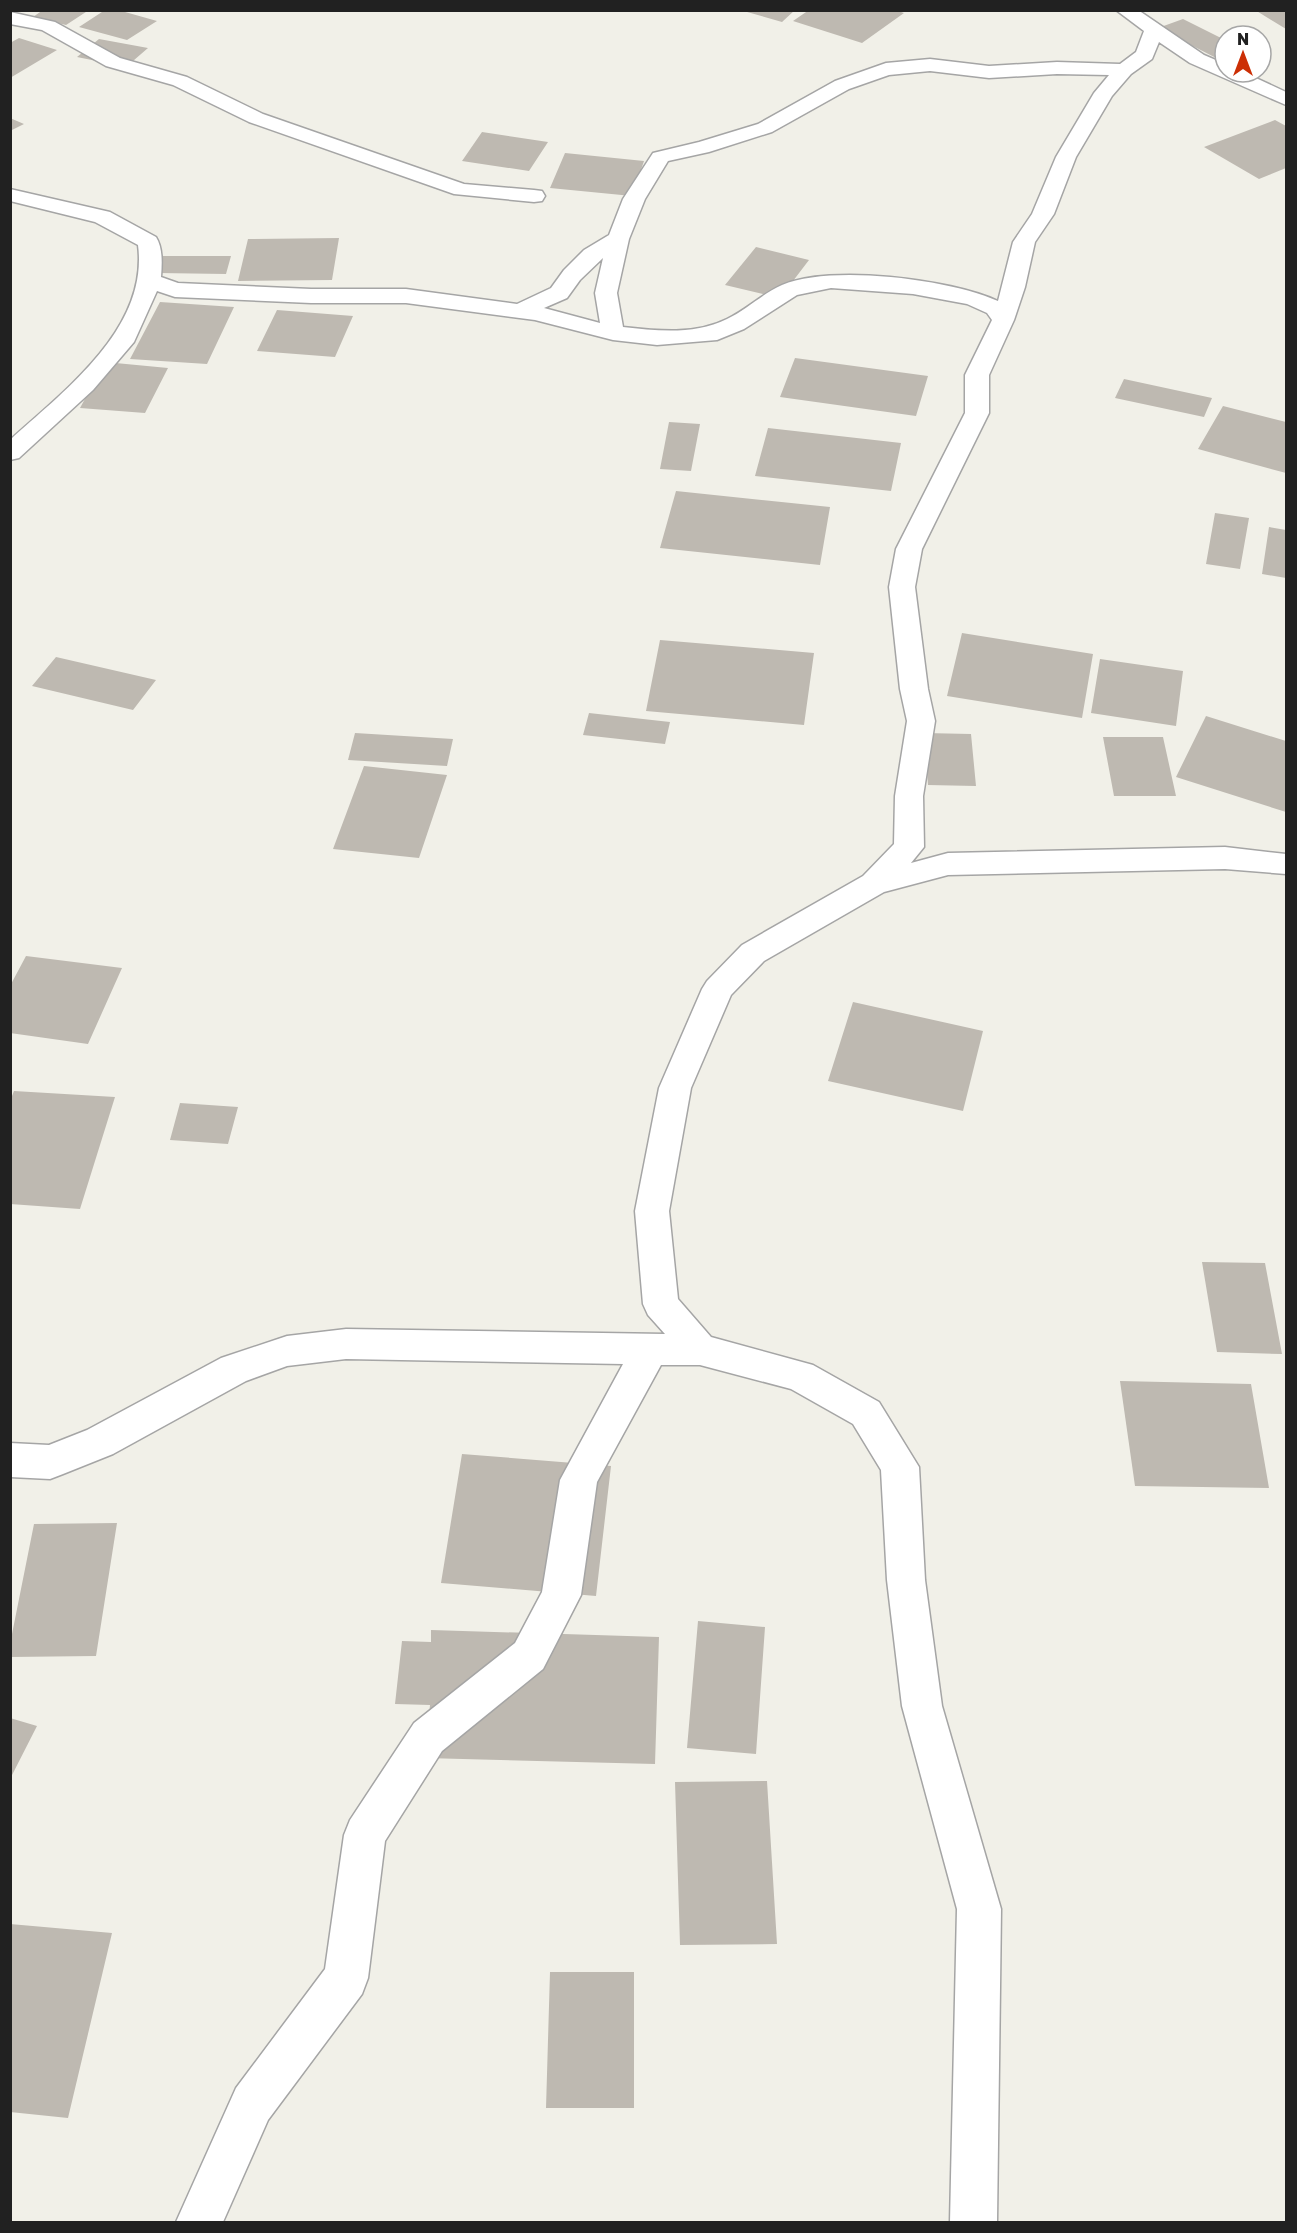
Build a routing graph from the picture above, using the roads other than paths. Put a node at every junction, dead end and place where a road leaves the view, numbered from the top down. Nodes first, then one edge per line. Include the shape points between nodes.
1 (1125, 10) edge
2 (10, 18) edge
3 (1154, 30) junction
4 (1213, 66) edge
5 (1124, 70) junction
6 (1253, 84) edge
7 (1287, 99) edge
8 (10, 195) edge
9 (534, 196) dead end
10 (36, 202) junction
11 (10, 215) edge
12 (618, 239) junction
13 (150, 280) junction
14 (519, 311) junction
15 (1003, 320) junction
16 (613, 333) junction
17 (10, 453) edge
18 (1287, 864) edge
19 (874, 884) junction
20 (651, 1348) junction
21 (700, 1350) junction
22 (10, 1460) edge
23 (199, 2223) edge
24 (974, 2223) edge

1 - 3 street
2 - 9 street via 48,26 113,62 180,81 256,118 461,190
3 - 4 street
3 - 5 street via 1145,55
5 - 12 street via 989,72 930,65 886,69 842,85 765,128 660,157 634,199
5 - 15 street via 1104,93 1066,157 1043,214 1024,242
6 - 7 street
8 - 10 street
10 - 11 street
10 - 13 street via 102,217 148,242
12 - 14 street via 592,255 559,293
12 - 16 street via 606,293
13 - 14 street via 175,290 406,296
13 - 17 street via 126,337 85,385
14 - 16 street
15 - 16 street via 995,308 973,298 913,287 831,281 789,290 736,324 708,335 657,338
15 - 19 street via 977,375 977,413 909,549 902,587 921,721 909,796 909,848
18 - 19 street via 1225,858 948,864
19 - 21 street via 753,953 718,989 675,1088 652,1211 655,1246 661,1305
20 - 21 street
20 - 22 street via 346,1344 286,1351 234,1369 100,1442 50,1462
20 - 23 street via 579,1480 561,1595 530,1656 428,1737 365,1835 346,1978 252,2104
21 - 24 street via 800,1376 866,1413 900,1467 906,1580 922,1706 979,1909

